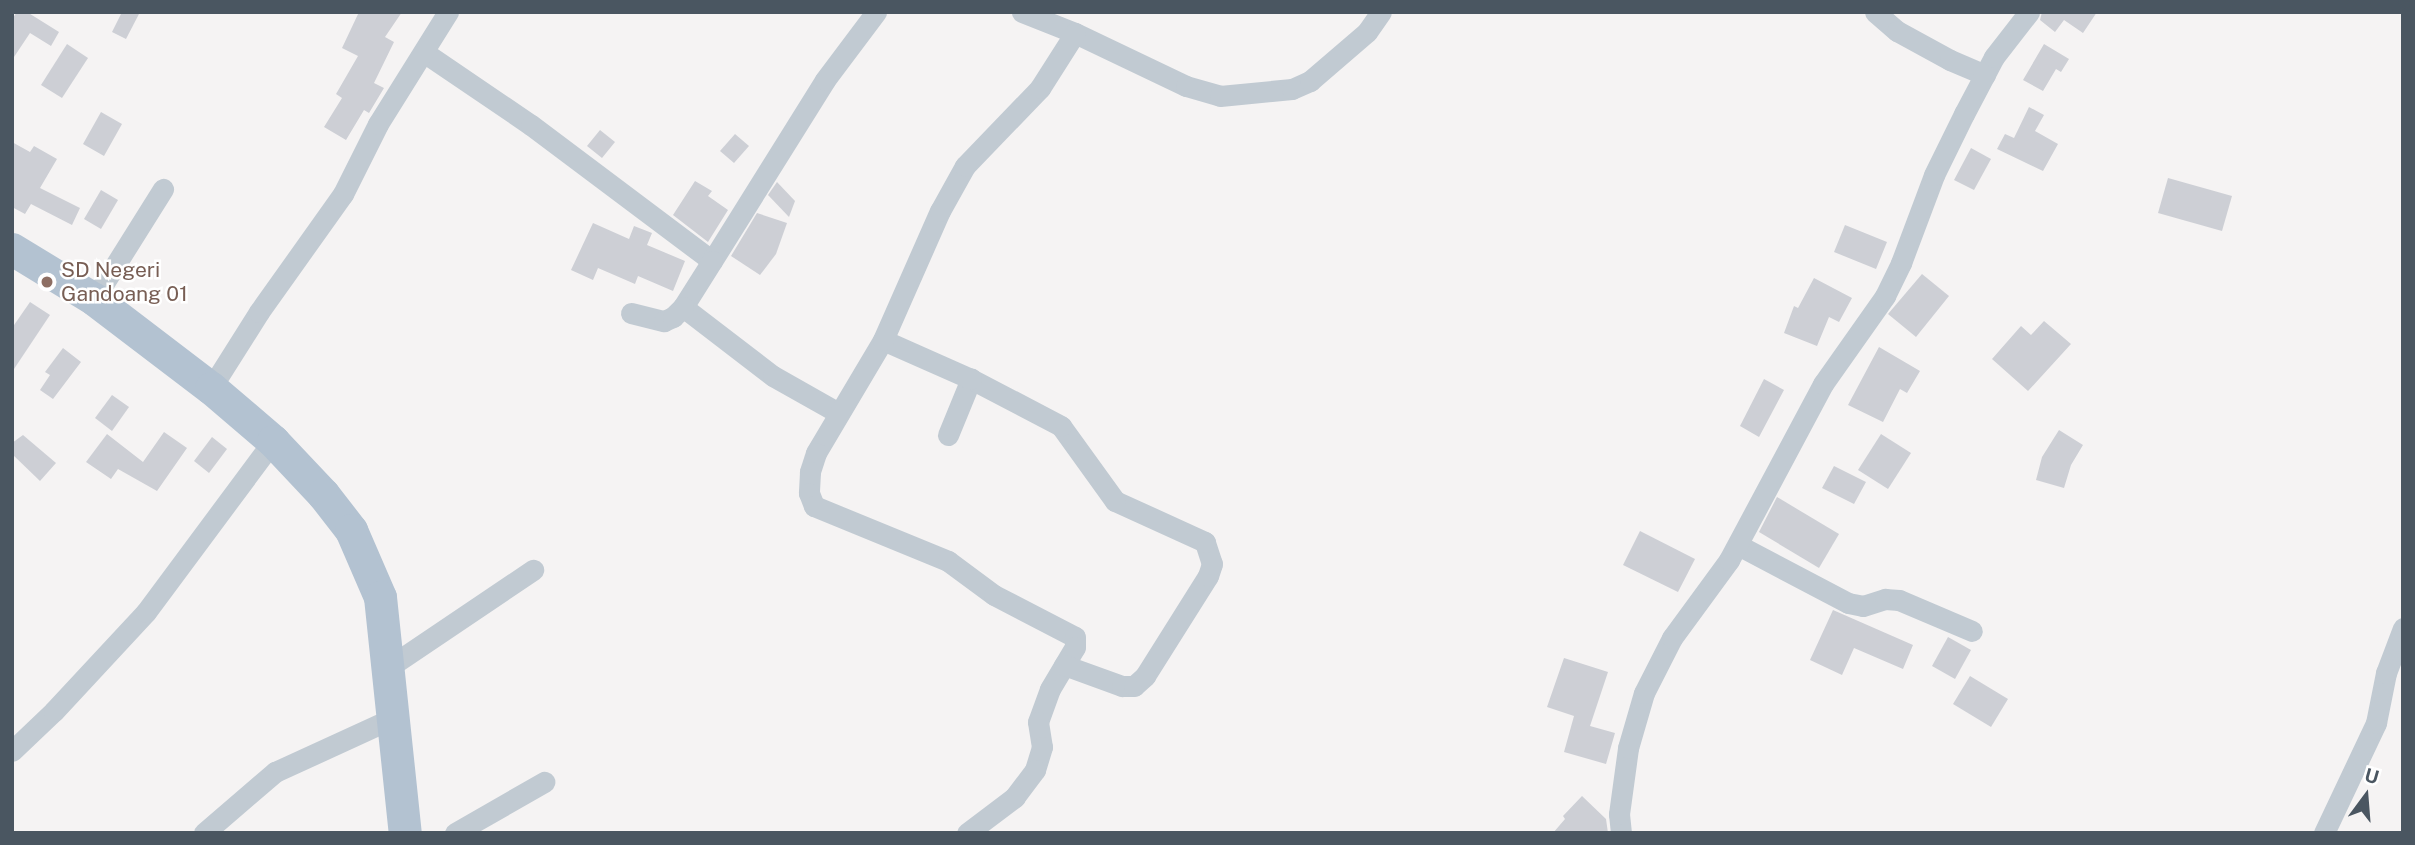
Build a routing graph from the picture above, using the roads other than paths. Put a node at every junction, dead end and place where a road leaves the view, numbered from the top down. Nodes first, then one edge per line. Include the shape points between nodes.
1 (448, 12) edge
2 (876, 12) edge
3 (1022, 12) edge
4 (1381, 12) edge
5 (1875, 12) edge
6 (2029, 12) edge
7 (1067, 24) edge
8 (425, 53) junction
9 (1985, 75) junction
10 (163, 189) dead end
11 (12, 249) edge
12 (712, 261) junction
13 (94, 299) junction
14 (683, 307) junction
15 (631, 313) dead end
16 (883, 340) junction
17 (971, 379) junction
18 (211, 388) junction
19 (838, 412) junction
20 (948, 435) dead end
21 (273, 441) junction
22 (1738, 545) junction
23 (533, 570) dead end
24 (2403, 628) edge
25 (1972, 631) dead end
26 (1064, 665) junction
27 (388, 667) junction
28 (395, 717) junction
29 (12, 751) edge
30 (544, 782) dead end
31 (204, 833) edge
32 (405, 833) edge
33 (455, 833) edge
34 (968, 833) edge
35 (1621, 833) edge
36 (2324, 833) edge

1 - 8 street
2 - 12 street via 830,72
3 - 7 street
4 - 7 street via 1367,32 1310,81 1292,89 1240,96 1220,96 1186,86
5 - 9 street via 1897,31
6 - 9 street
7 - 16 street via 1040,88 965,166
8 - 12 street via 531,125
8 - 18 street via 378,124 343,194
9 - 22 street via 1934,175 1885,296 1823,384
10 - 13 street
11 - 13 main road
12 - 14 street
13 - 18 main road
14 - 15 street via 664,321
14 - 19 street via 773,376
16 - 17 street
16 - 19 street
17 - 20 street
17 - 26 street via 1061,426 1115,501 1198,538 1210,552 1212,564 1196,596 1145,676 1133,686
18 - 21 main road
19 - 26 street via 810,472 814,506 947,562 994,596 1068,631 1076,641
21 - 27 main road via 351,530 380,597
21 - 29 street via 146,612
22 - 25 street via 1848,603 1863,606 1899,600
22 - 35 street via 1672,638 1644,693 1628,748 1619,814
23 - 27 street
24 - 36 street via 2386,673 2376,723
26 - 34 street via 1038,722 1042,747 1035,770 1015,797
27 - 28 main road
28 - 31 street via 275,772
28 - 32 main road
30 - 33 street

